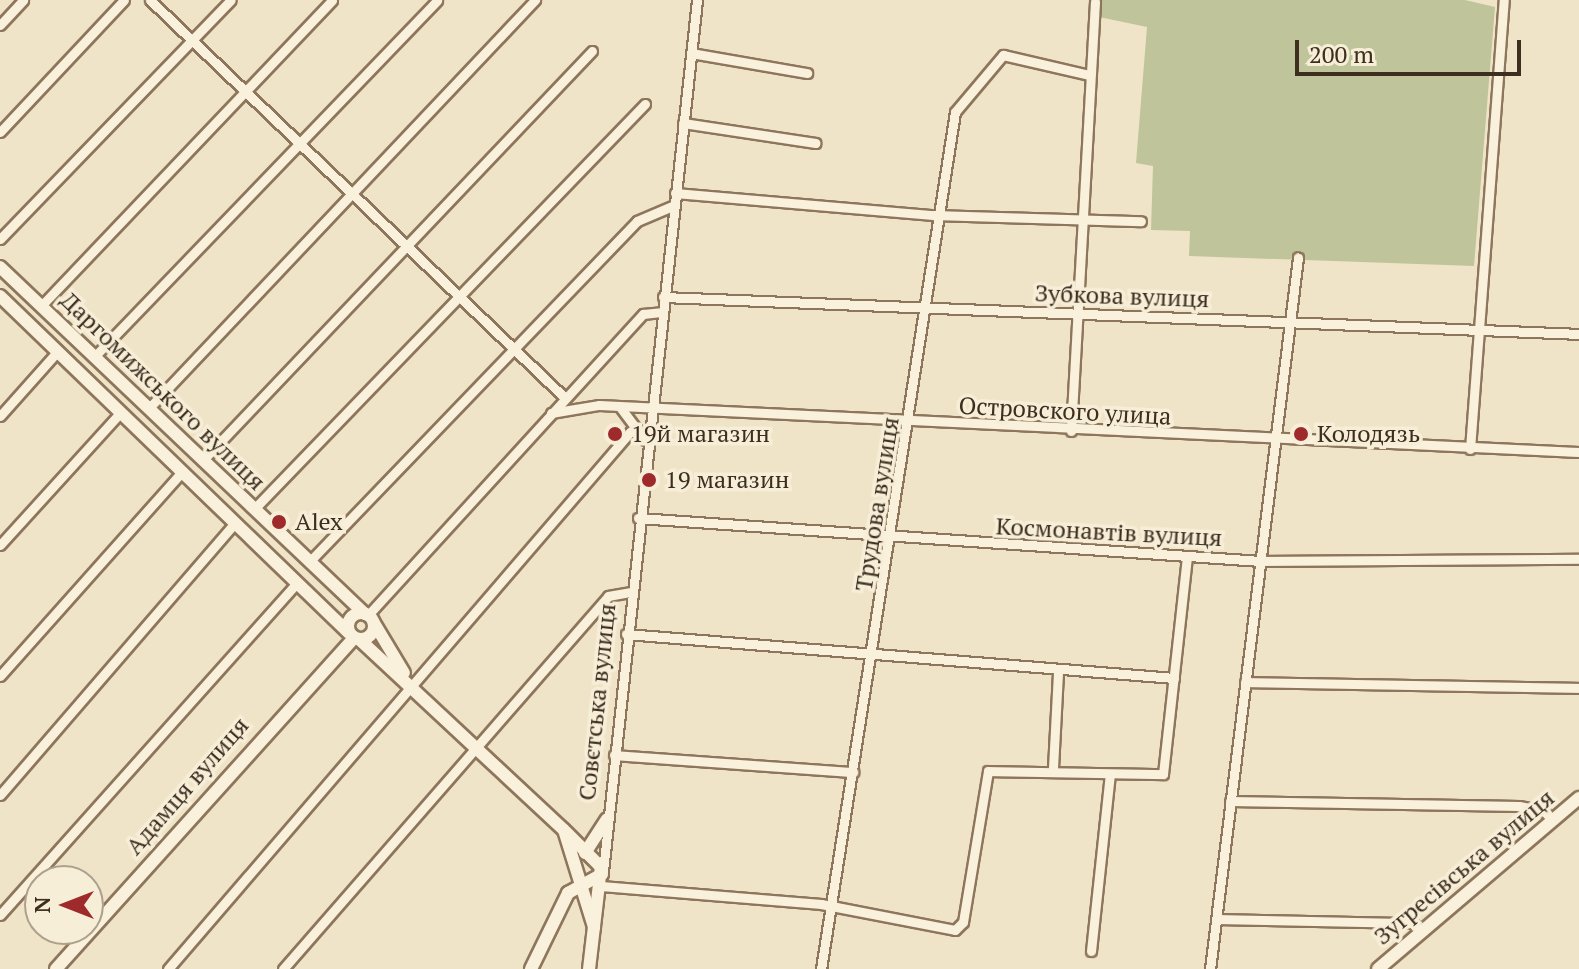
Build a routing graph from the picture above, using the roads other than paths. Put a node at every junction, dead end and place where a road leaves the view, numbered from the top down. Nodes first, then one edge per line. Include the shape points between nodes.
1 (23, 0) edge
2 (124, 0) edge
3 (150, 0) edge
4 (231, 0) edge
5 (332, 0) edge
6 (437, 0) edge
7 (535, 0) edge
8 (697, 0) edge
9 (1504, 0) edge
10 (1095, 2) edge
11 (0, 25) edge
12 (189, 41) junction
13 (592, 51) dead end
14 (691, 53) junction
15 (807, 73) dead end
16 (1089, 75) junction
17 (245, 90) junction
18 (645, 104) dead end
19 (683, 123) junction
20 (0, 132) edge
21 (816, 143) dead end
22 (301, 144) junction
23 (352, 193) junction
24 (675, 193) junction
25 (673, 206) junction
26 (933, 215) junction
27 (1080, 219) junction
28 (1141, 221) dead end
29 (0, 239) edge
30 (405, 242) junction
31 (1298, 257) dead end
32 (0, 267) edge
33 (0, 296) edge
34 (461, 297) junction
35 (663, 297) junction
36 (41, 306) junction
37 (924, 308) junction
38 (661, 312) junction
39 (1077, 314) junction
40 (1288, 322) junction
41 (1476, 329) junction
42 (1579, 334) edge
43 (511, 347) junction
44 (57, 352) junction
45 (94, 357) junction
46 (565, 398) junction
47 (617, 405) junction
48 (650, 407) junction
49 (149, 408) junction
50 (680, 409) junction
51 (120, 413) junction
52 (551, 413) junction
53 (0, 416) edge
54 (910, 423) junction
55 (636, 428) junction
56 (1071, 431) junction
57 (645, 440) junction
58 (1274, 443) junction
59 (1470, 449) junction
60 (1579, 452) edge
61 (204, 459) junction
62 (182, 472) junction
63 (254, 509) junction
64 (638, 518) junction
65 (235, 523) junction
66 (892, 540) junction
67 (0, 545) edge
68 (1187, 556) junction
69 (1579, 559) edge
70 (1261, 561) junction
71 (309, 562) junction
72 (297, 583) junction
73 (630, 592) junction
74 (369, 617) junction
75 (626, 634) junction
76 (354, 637) junction
77 (872, 657) junction
78 (1058, 673) junction
79 (0, 676) edge
80 (1174, 678) junction
81 (1245, 682) junction
82 (411, 686) junction
83 (1579, 688) edge
84 (476, 749) junction
85 (614, 755) junction
86 (1053, 768) junction
87 (853, 772) junction
88 (1110, 774) junction
89 (0, 795) edge
90 (1579, 798) edge
91 (1230, 801) junction
92 (607, 819) junction
93 (1553, 821) junction
94 (564, 830) junction
95 (589, 849) junction
96 (580, 877) junction
97 (602, 880) junction
98 (831, 908) junction
99 (0, 915) edge
100 (1216, 919) junction
101 (594, 927) junction
102 (1421, 932) junction
103 (1091, 951) dead end
104 (56, 969) edge
105 (168, 969) edge
106 (283, 969) edge
107 (531, 969) edge
108 (589, 969) edge
109 (821, 969) edge
110 (1210, 969) edge
111 (1378, 969) edge

1 - 11 street
2 - 20 street
3 - 12 street
4 - 12 street
5 - 17 street
6 - 22 street
7 - 23 street
8 - 14 street, Совєтська вулиця
9 - 41 street
10 - 16 street
12 - 17 street
12 - 29 street
13 - 30 street
14 - 15 street
14 - 19 street, Совєтська вулиця
16 - 26 street, Трудова вулиця via 1013,55 996,59 955,112 951,164
16 - 27 street
17 - 22 street
17 - 36 street
18 - 34 street
19 - 21 street
19 - 24 street, Совєтська вулиця
22 - 23 street
22 - 45 street
23 - 30 street
23 - 49 street
24 - 25 street, Совєтська вулиця
24 - 26 street
25 - 35 street, Совєтська вулиця
25 - 43 street via 637,221
26 - 27 street
26 - 37 street, Трудова вулиця
27 - 28 street
27 - 39 street
30 - 34 street
30 - 61 street
31 - 40 street
32 - 36 street, Даргомижського вулиця
33 - 44 street, Даргомижського вулиця
34 - 43 street
34 - 63 street
35 - 37 street, Зубкова вулиця
35 - 38 street, Совєтська вулиця
36 - 45 street, Даргомижського вулиця
37 - 39 street, Зубкова вулиця
37 - 54 street, Трудова вулиця
38 - 46 street via 643,314
38 - 48 street, Совєтська вулиця
39 - 40 street, Зубкова вулиця
39 - 56 street
40 - 41 street, Зубкова вулиця
40 - 58 street
41 - 42 street, Зубкова вулиця
41 - 59 street
43 - 46 street
43 - 71 street
44 - 51 street, Даргомижського вулиця
44 - 53 street
45 - 49 street, Даргомижського вулиця
46 - 52 street
47 - 48 street, Островского улица
47 - 52 street, Островского улица
47 - 55 street via 630,413
48 - 50 street, Островского улица
48 - 57 street, Совєтська вулиця
49 - 61 street, Даргомижського вулиця
50 - 54 street, Островского улица
50 - 57 street via 659,415
51 - 62 street, Даргомижського вулиця
51 - 67 street
52 - 74 street
54 - 56 street, Островского улица
54 - 66 street, Трудова вулиця
55 - 57 street
55 - 82 street
56 - 58 street, Островского улица
57 - 64 street, Совєтська вулиця
58 - 59 street, Островского улица
58 - 70 street
59 - 60 street, Островского улица
61 - 63 street, Даргомижського вулиця
62 - 65 street, Даргомижського вулиця
62 - 79 street
63 - 71 street, Даргомижського вулиця
64 - 66 street, Космонавтів вулиця
64 - 73 street, Совєтська вулиця
65 - 72 street, Даргомижського вулиця
65 - 89 street
66 - 68 street, Космонавтів вулиця
66 - 77 street, Трудова вулиця
68 - 70 street, Космонавтів вулиця
68 - 80 street
69 - 70 street, Космонавтів вулиця
70 - 81 street
71 - 74 street, Даргомижського вулиця
72 - 76 street, Даргомижського вулиця
72 - 99 street
73 - 75 street, Совєтська вулиця
73 - 84 street via 608,596
74 - 76 street via 371,635
74 - 76 street via 350,618
74 - 82 street, Даргомижського вулиця
75 - 77 street
75 - 85 street, Совєтська вулиця
76 - 82 street, Даргомижського вулиця
76 - 104 street, Адамця вулиця
77 - 78 street
77 - 87 street, Трудова вулиця
78 - 80 street
78 - 86 street
80 - 88 street via 1163,774
81 - 83 street
81 - 91 street
82 - 84 street
82 - 105 street
84 - 94 street
84 - 106 street
85 - 87 street
85 - 92 street, Совєтська вулиця
86 - 88 street
86 - 98 street via 988,771 955,930
87 - 98 street, Трудова вулиця
88 - 103 street
90 - 93 street, Зугресівська вулиця
91 - 93 street via 1519,806 1544,811
91 - 100 street
92 - 95 street
92 - 97 street, Совєтська вулиця
93 - 102 street, Зугресівська вулиця
94 - 95 street
94 - 96 street
95 - 96 street
95 - 97 street
96 - 97 street
96 - 101 street
96 - 107 street
97 - 98 street
97 - 101 street, Совєтська вулиця
98 - 109 street, Трудова вулиця
100 - 102 street via 1413,923
100 - 110 street
101 - 108 street, Совєтська вулиця
102 - 111 street, Зугресівська вулиця

